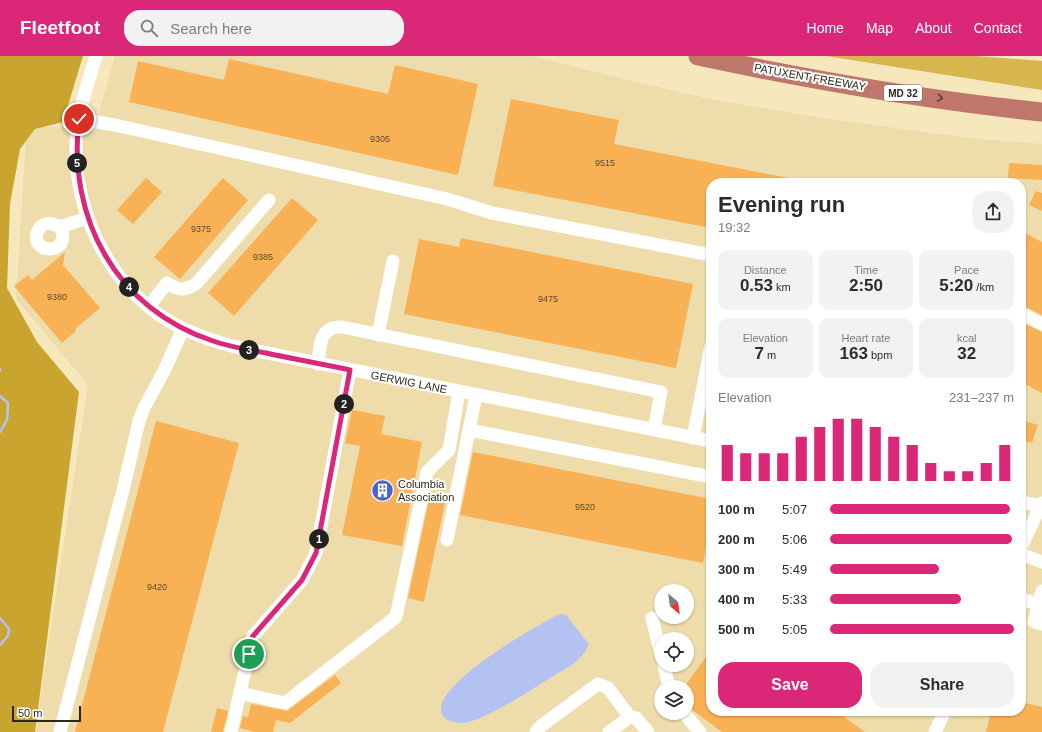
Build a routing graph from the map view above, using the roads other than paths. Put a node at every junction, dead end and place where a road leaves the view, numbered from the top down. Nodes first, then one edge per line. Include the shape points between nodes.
1 (96, 56) edge
2 (698, 56) edge
3 (1042, 112) edge
4 (79, 119) junction
5 (269, 200) dead end
6 (87, 218) junction
7 (60, 227) dead end
8 (706, 254) edge
9 (393, 261) dead end
10 (149, 306) junction
11 (1026, 316) edge
12 (1042, 324) edge
13 (183, 328) junction
14 (378, 335) junction
15 (318, 364) junction
16 (350, 370) junction
17 (706, 372) edge
18 (459, 392) junction
19 (476, 395) junction
20 (469, 430) junction
21 (654, 430) junction
22 (693, 438) junction
23 (706, 440) edge
24 (706, 476) edge
25 (1026, 503) edge
26 (1042, 505) edge
27 (1026, 537) edge
28 (447, 540) dead end
29 (1026, 556) edge
30 (1042, 562) edge
31 (1042, 591) edge
32 (1026, 600) edge
33 (1038, 604) junction
34 (652, 618) dead end
35 (1042, 624) edge
36 (656, 632) edge
37 (240, 693) junction
38 (943, 716) edge
39 (630, 717) junction
40 (690, 720) edge
41 (60, 732) edge
42 (231, 732) edge
43 (537, 732) edge
44 (609, 732) edge
45 (648, 732) edge
46 (700, 732) edge
47 (935, 732) edge

1 - 4 street, GERWIG LANE
2 -> 3 highway, PATUXENT FREEWAY / MD 32 via 889,92
4 - 6 street, GERWIG LANE via 77,162
4 - 8 street via 447,199 492,213
5 - 10 street via 196,284 178,290 167,283
6 - 7 street
6 - 10 street, GERWIG LANE via 121,278
9 - 14 street
10 - 13 street, GERWIG LANE
11 - 12 street
13 - 15 street, GERWIG LANE via 213,341
13 - 41 street via 138,421 124,486
14 - 15 street via 342,327 331,329 322,337
14 - 21 street via 661,392
15 - 16 street, GERWIG LANE
16 - 18 street, GERWIG LANE
16 - 37 street via 316,553 302,580 253,636
17 - 22 street
18 - 19 street, GERWIG LANE
18 - 37 street via 449,450 428,472 396,617 285,703
19 - 20 street
19 - 21 street, GERWIG LANE
20 - 24 street
20 - 28 street
21 - 22 street, GERWIG LANE
22 - 23 street, GERWIG LANE
25 - 26 street
26 - 27 street
29 - 30 street
31 - 33 street
32 - 33 street
33 - 35 street via 1034,622
34 - 36 street
37 - 42 street
38 - 47 street
39 - 43 street via 608,688 598,684 541,726
39 - 44 street
39 - 45 street via 636,718
40 - 46 street

